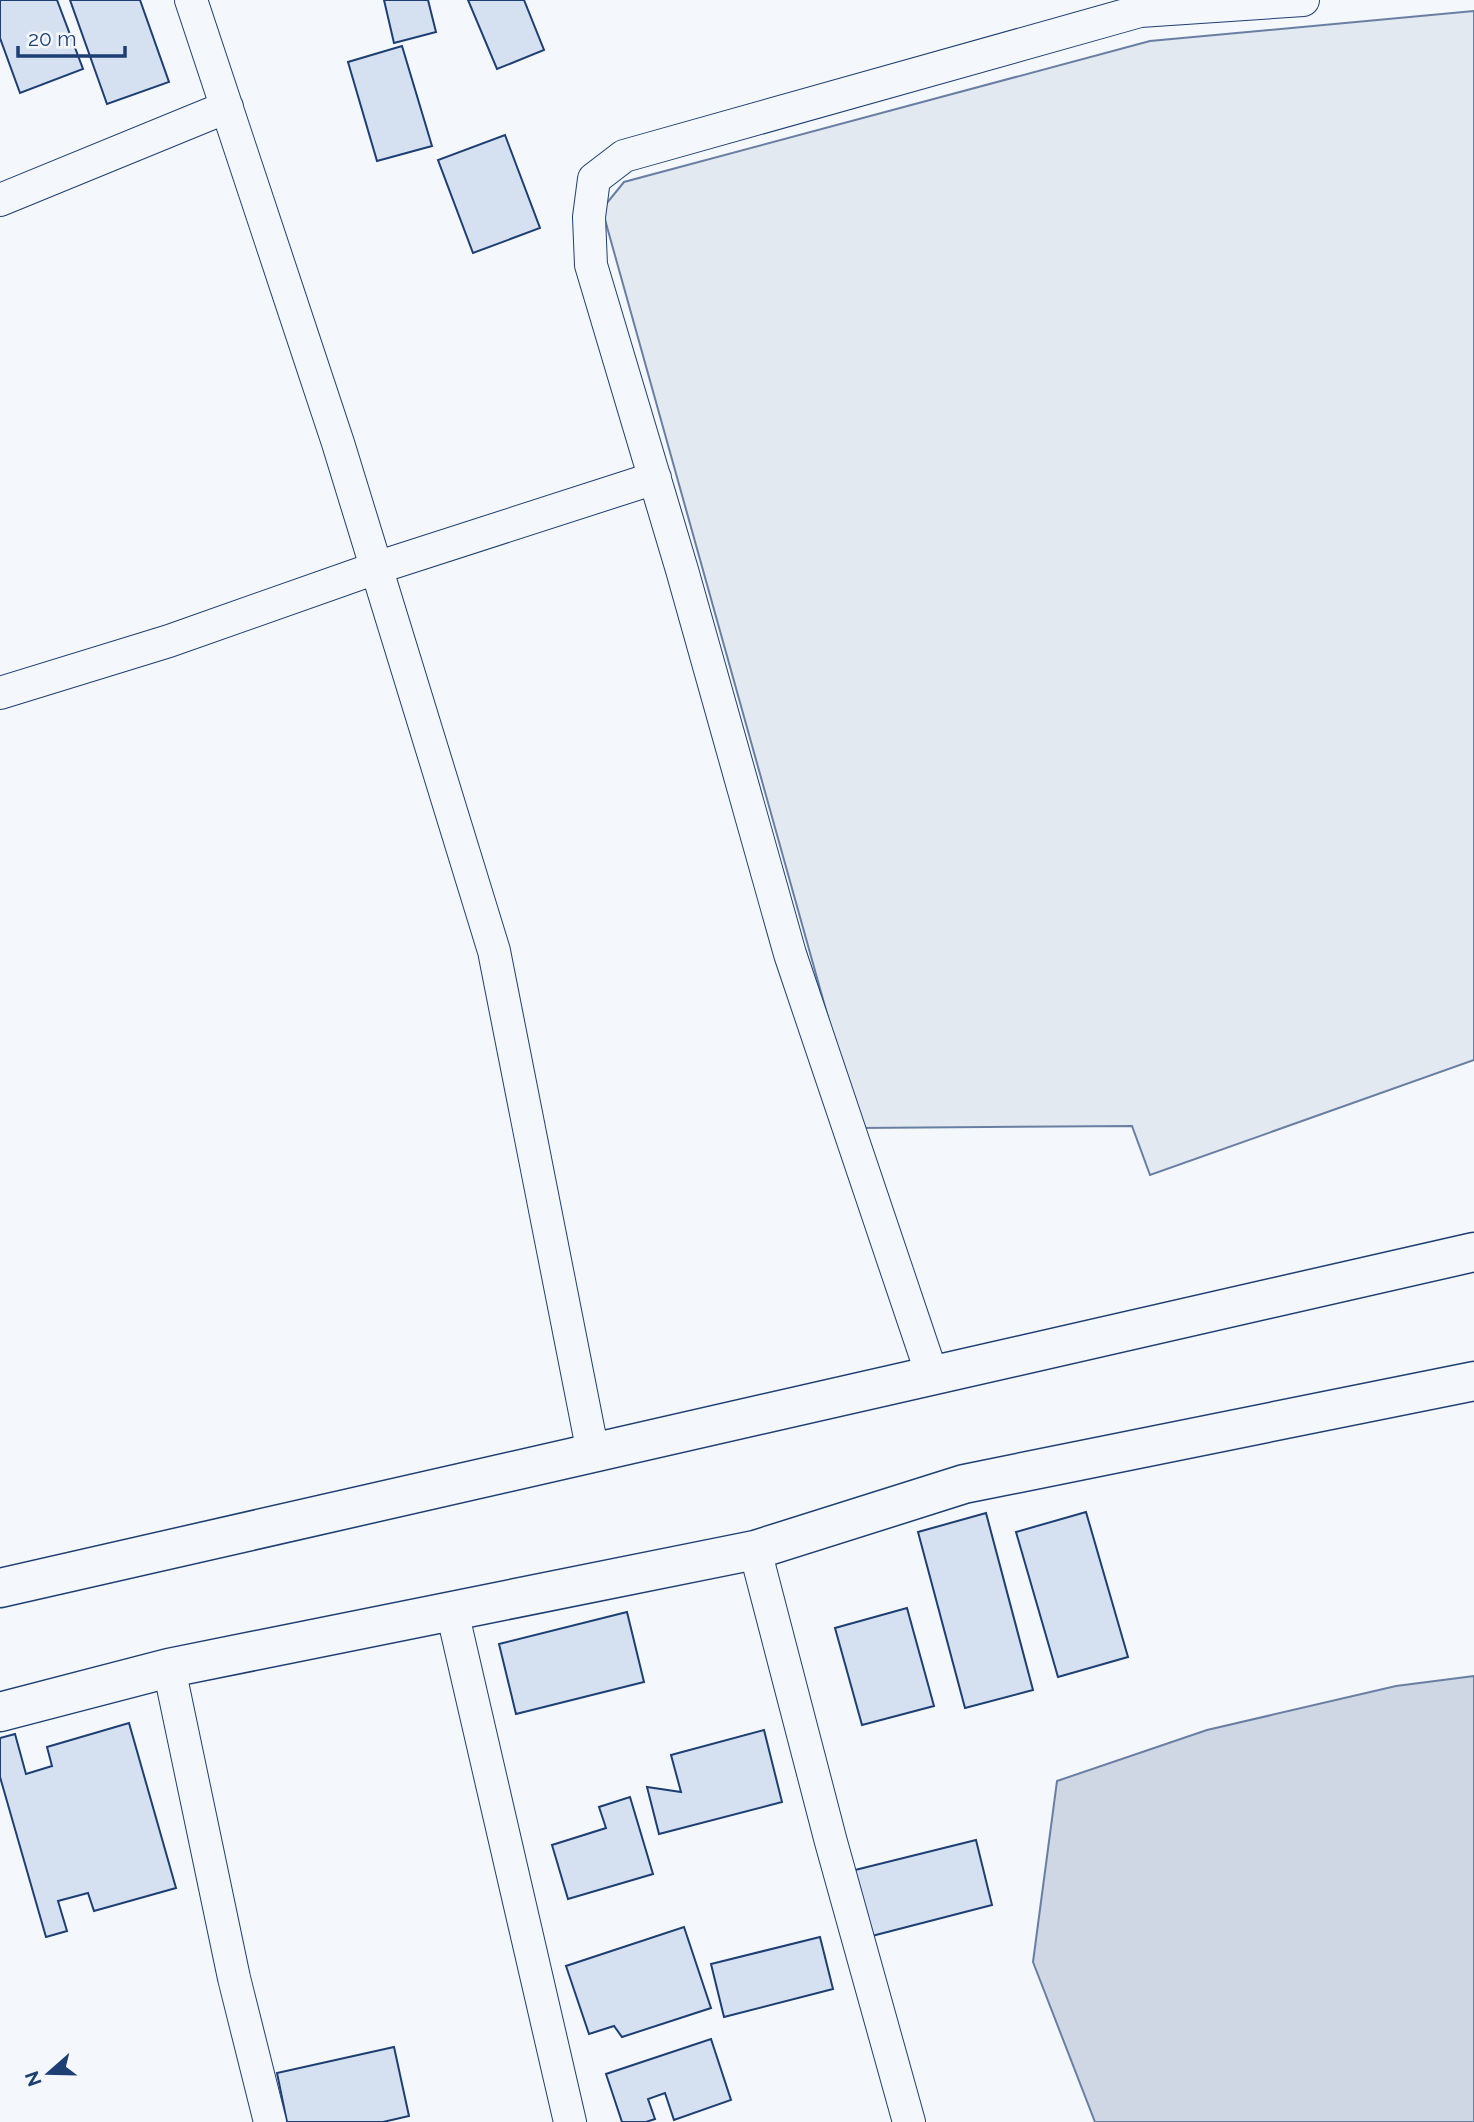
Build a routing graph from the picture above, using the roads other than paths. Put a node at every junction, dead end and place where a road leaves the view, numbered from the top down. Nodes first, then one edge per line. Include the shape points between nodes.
1 (191, 0) edge
2 (1303, 0) edge
3 (1137, 5) edge
4 (227, 107) junction
5 (0, 200) edge
6 (655, 478) junction
7 (376, 568) junction
8 (0, 693) edge
9 (1474, 1252) edge
10 (932, 1376) junction
11 (1474, 1381) edge
12 (593, 1453) junction
13 (755, 1550) junction
14 (0, 1588) edge
15 (452, 1611) junction
16 (169, 1668) junction
17 (0, 1712) edge
18 (270, 2122) edge
19 (569, 2122) edge
20 (909, 2122) edge

1 - 4 street
2 - 3 street
3 - 6 street via 624,156 594,179 589,217 591,265
4 - 5 street
4 - 7 street
6 - 7 street
6 - 10 street via 790,954
7 - 8 street via 169,641
7 - 12 street via 494,951
9 - 10 main road
10 - 12 main road
11 - 13 main road via 964,1484
12 - 14 main road
13 - 15 main road
13 - 20 street
15 - 16 main road
15 - 19 street
16 - 17 main road
16 - 18 street via 234,1978

